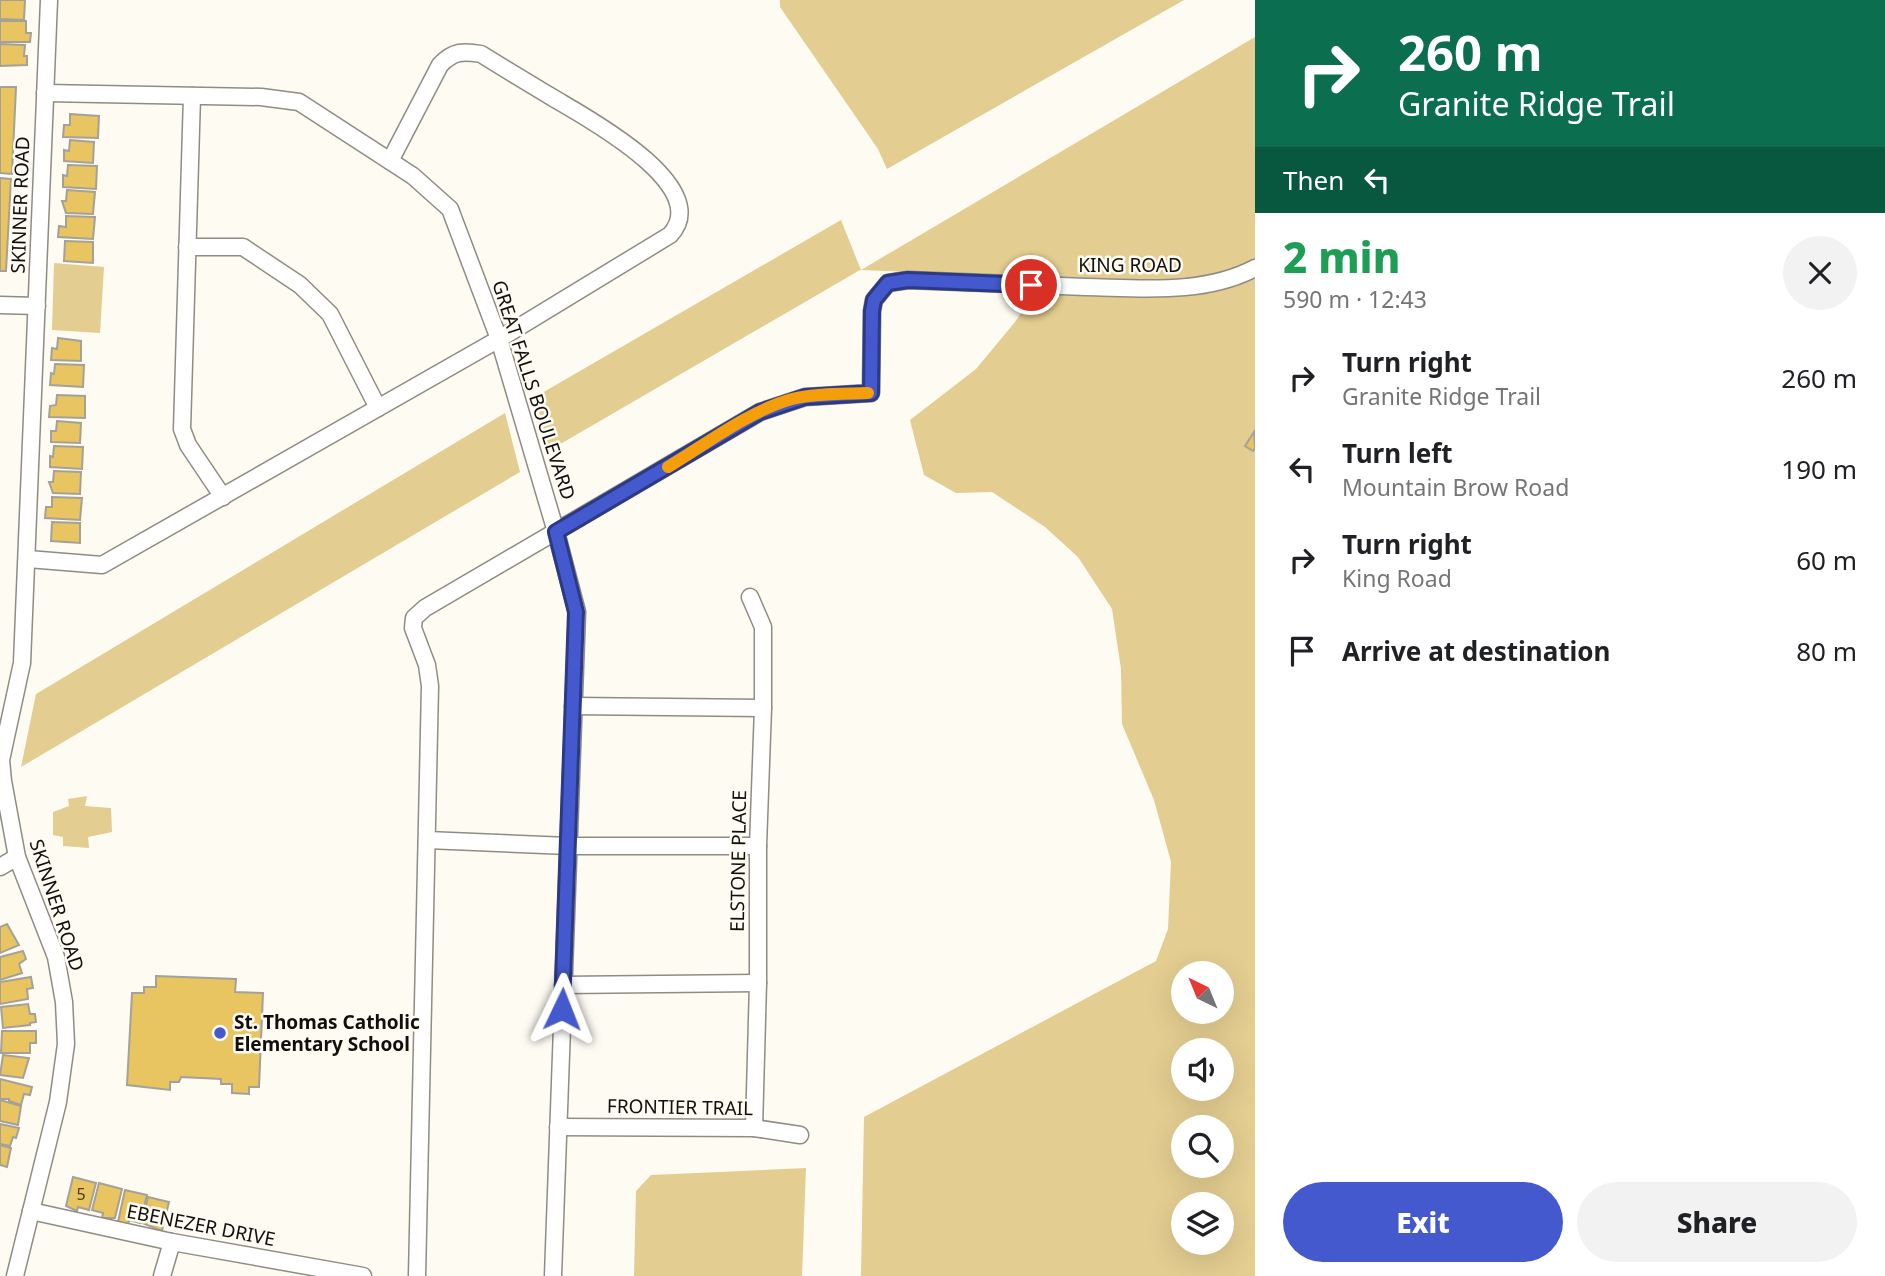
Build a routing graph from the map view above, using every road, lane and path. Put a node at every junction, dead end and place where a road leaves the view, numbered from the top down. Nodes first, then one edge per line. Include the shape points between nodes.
1 (49, 0) edge
2 (45, 93) junction
3 (192, 96) junction
4 (390, 161) junction
5 (187, 247) junction
6 (1255, 268) edge
7 (0, 306) edge
8 (37, 306) junction
9 (499, 339) junction
10 (378, 408) junction
11 (223, 497) junction
12 (556, 532) junction
13 (28, 559) junction
14 (750, 597) dead end
15 (573, 706) junction
16 (763, 708) junction
17 (427, 840) junction
18 (568, 846) junction
19 (758, 846) junction
20 (17, 857) junction
21 (0, 867) edge
22 (758, 984) junction
23 (563, 985) junction
24 (558, 1127) junction
25 (754, 1128) junction
26 (800, 1135) dead end
27 (31, 1211) junction
28 (172, 1242) junction
29 (15, 1276) edge
30 (162, 1276) edge
31 (363, 1276) edge
32 (417, 1276) edge
33 (553, 1276) edge

1 - 2 street, SKINNER ROAD
2 - 3 street, GREAT FALLS BOULEVARD
2 - 8 street, SKINNER ROAD
3 - 4 street, GREAT FALLS BOULEVARD via 299,102
3 - 5 street
4 - 9 street, GREAT FALLS BOULEVARD via 450,209
4 - 9 street via 440,65 450,55 464,51 481,54 615,135 648,161 670,187 680,212 678,226 670,235
5 - 10 street via 243,247 300,285 330,314
5 - 11 street via 182,429
6 - 12 street, KING ROAD via 1216,282 1182,287 888,283 872,311 871,393 805,397 760,412
7 - 8 street
8 - 13 street, SKINNER ROAD
9 - 10 street
9 - 12 street, GREAT FALLS BOULEVARD
10 - 11 street
11 - 13 street via 102,565
12 - 15 street, GREAT FALLS BOULEVARD via 576,612
12 - 17 street via 414,618 430,686
13 - 20 street, SKINNER ROAD via 22,663 1,760
14 - 16 street, ELSTONE PLACE via 763,627
15 - 16 street
15 - 18 street, GREAT FALLS BOULEVARD
16 - 19 street, ELSTONE PLACE
17 - 18 street
17 - 32 street
18 - 19 street
18 - 23 street, GREAT FALLS BOULEVARD
19 - 22 street, ELSTONE PLACE
20 - 21 street
20 - 27 street, SKINNER ROAD via 56,957 65,1015 61,1088
22 - 23 street
22 - 25 street, ELSTONE PLACE
23 - 24 street, GREAT FALLS BOULEVARD
24 - 25 street, FRONTIER TRAIL
24 - 33 street, GREAT FALLS BOULEVARD
25 - 26 street, FRONTIER TRAIL
27 - 28 street, EBENEZER DRIVE
27 - 29 street, SKINNER ROAD
28 - 30 street
28 - 31 street, EBENEZER DRIVE

